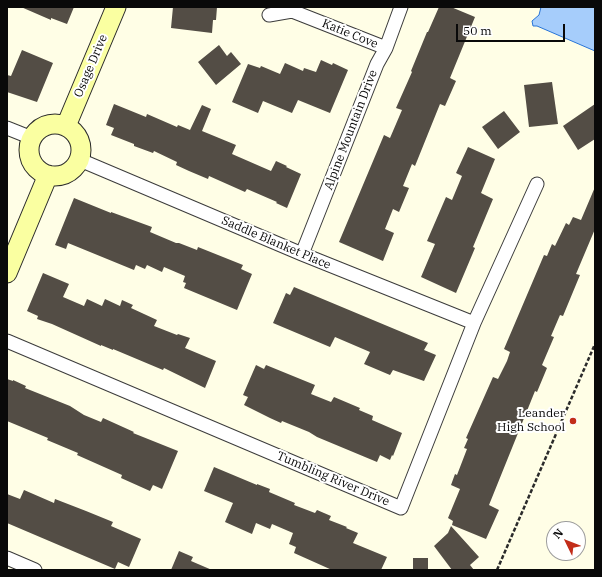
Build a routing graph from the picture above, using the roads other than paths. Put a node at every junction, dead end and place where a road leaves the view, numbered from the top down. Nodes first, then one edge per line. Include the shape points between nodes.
1 (116, 7) edge
2 (401, 7) edge
3 (269, 15) dead end
4 (386, 48) junction
5 (66, 126) junction
6 (7, 128) edge
7 (32, 138) junction
8 (80, 160) junction
9 (48, 175) junction
10 (537, 184) dead end
11 (302, 254) junction
12 (7, 273) edge
13 (474, 323) junction
14 (7, 341) edge
15 (7, 558) edge
16 (35, 570) edge

1 - 5 street, Osage Drive
2 - 4 street, Alpine Mountain Drive
3 - 4 street, Katie Cove via 292,11
4 - 11 street, Alpine Mountain Drive via 377,64
5 - 7 street via 46,125 35,132
5 - 8 street via 80,140
6 - 7 street
7 - 9 street via 29,145 31,160 35,167
8 - 9 street via 70,172 63,175
8 - 11 street, Saddle Blanket Place
9 - 12 street
10 - 13 street, Tumbling River Drive
11 - 13 street, Saddle Blanket Place
13 - 14 street, Tumbling River Drive via 401,508
15 - 16 street

